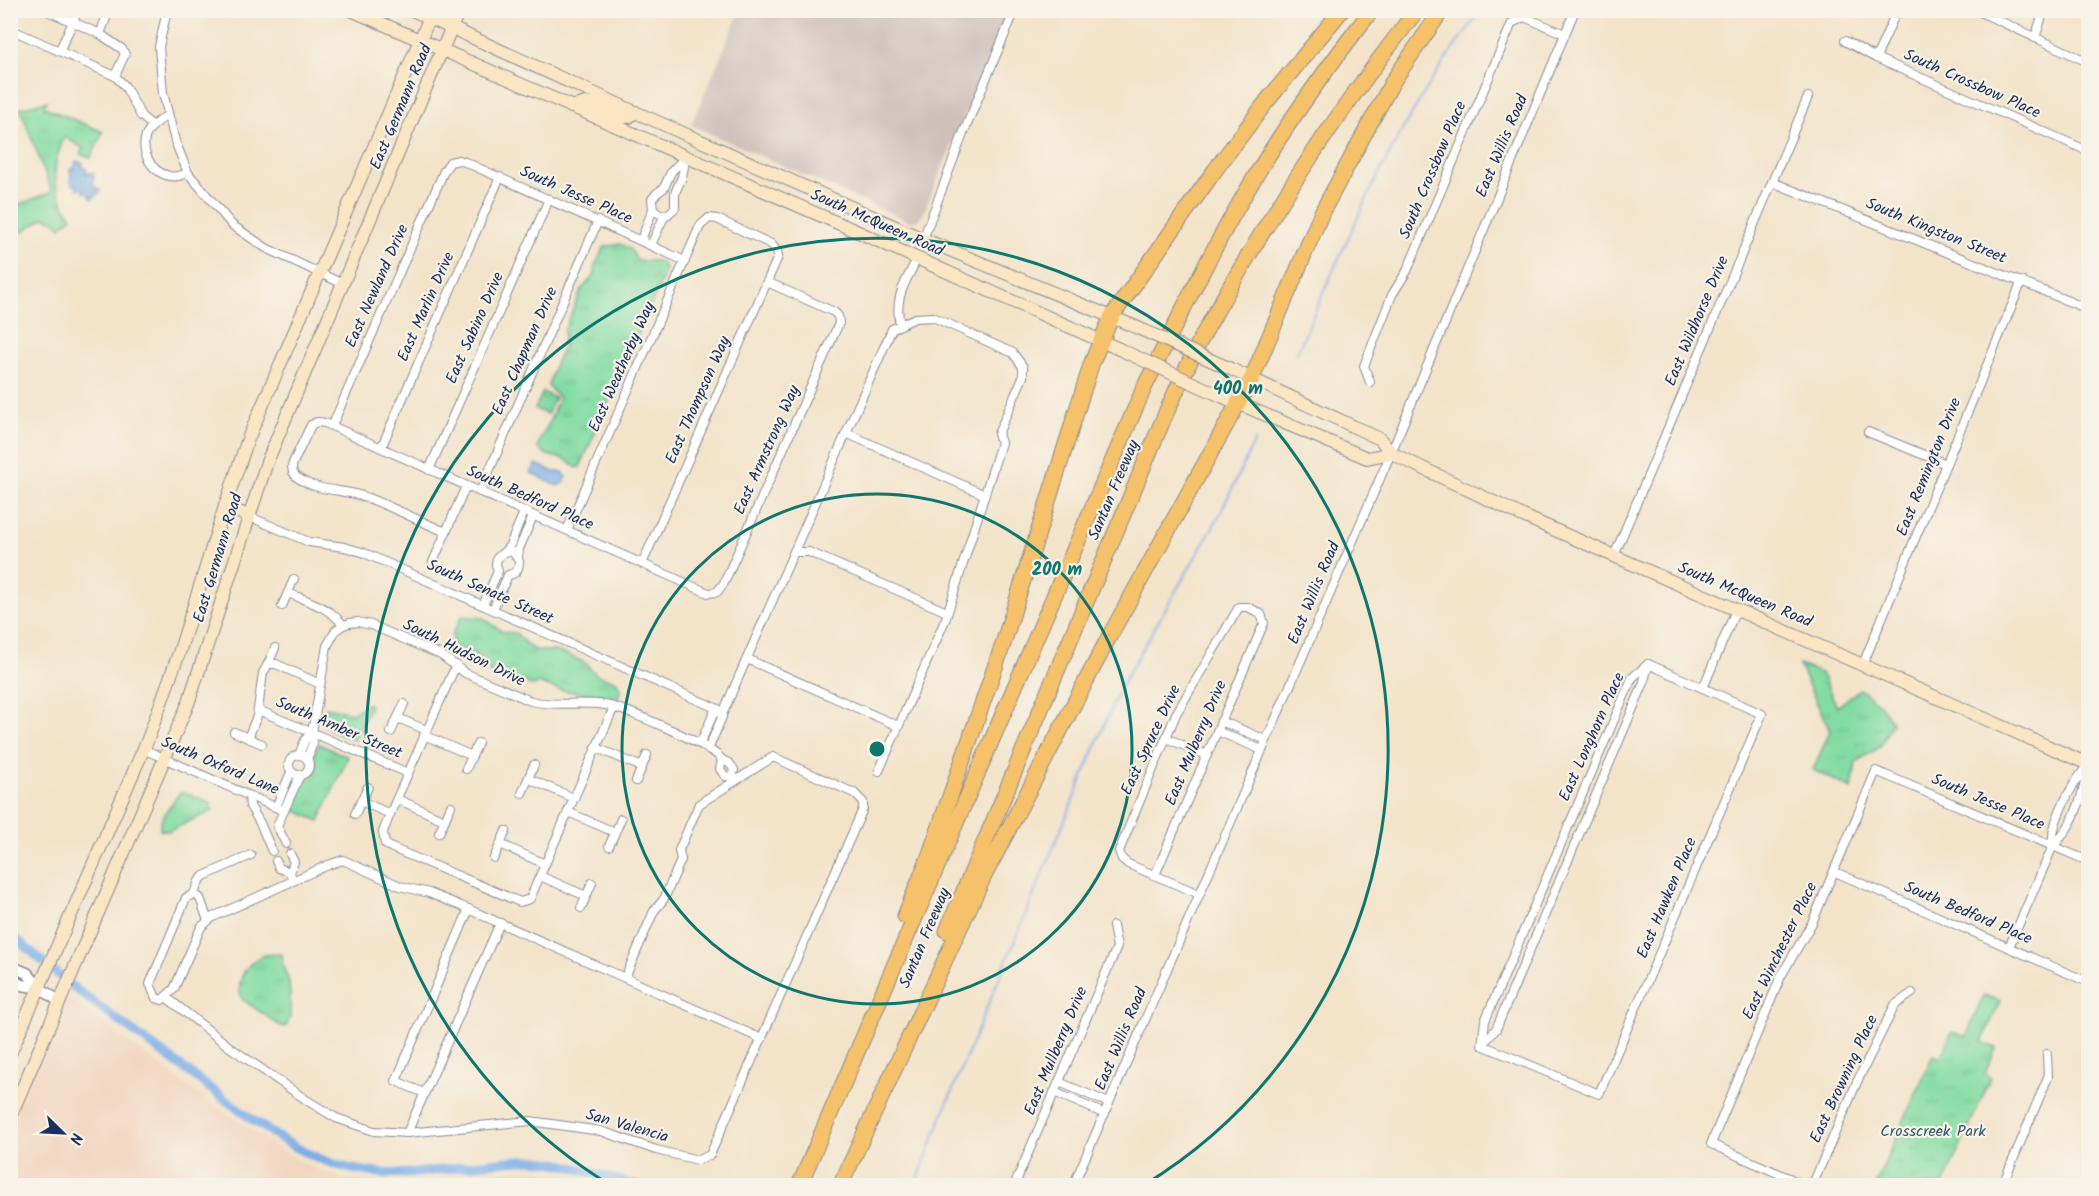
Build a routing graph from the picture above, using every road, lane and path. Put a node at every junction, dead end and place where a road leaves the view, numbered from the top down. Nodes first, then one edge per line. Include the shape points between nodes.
1 (45, 10) edge
2 (78, 10) edge
3 (109, 10) edge
4 (167, 10) edge
5 (351, 10) edge
6 (412, 10) edge
7 (459, 10) edge
8 (1015, 10) edge
9 (1342, 10) edge
10 (1372, 10) edge
11 (1417, 10) edge
12 (1442, 10) edge
13 (1575, 10) edge
14 (1897, 10) edge
15 (1976, 10) edge
16 (2044, 10) edge
17 (432, 14) edge
18 (73, 22) junction
19 (452, 28) junction
20 (10, 29) edge
21 (100, 34) junction
22 (1566, 34) junction
23 (2036, 38) junction
24 (420, 41) junction
25 (1845, 41) dead end
26 (59, 51) junction
27 (442, 51) junction
28 (1876, 58) junction
29 (2088, 62) edge
30 (115, 76) junction
31 (1808, 97) dead end
32 (571, 107) junction
33 (635, 112) junction
34 (168, 115) junction
35 (153, 126) junction
36 (694, 139) junction
37 (2088, 151) edge
38 (686, 156) junction
39 (454, 161) joint
40 (189, 173) junction
41 (500, 177) junction
42 (1772, 182) junction
43 (549, 199) junction
44 (653, 208) junction
45 (667, 215) junction
46 (709, 218) joint
47 (598, 221) junction
48 (923, 239) junction
49 (641, 240) junction
50 (651, 245) junction
51 (917, 258) junction
52 (685, 261) junction
53 (319, 274) junction
54 (2022, 281) junction
55 (767, 282) junction
56 (343, 284) junction
57 (2088, 309) edge
58 (1112, 316) junction
59 (900, 325) junction
60 (1100, 341) junction
61 (1252, 378) junction
62 (1370, 382) dead end
63 (1239, 405) junction
64 (332, 426) junction
65 (1868, 432) dead end
66 (846, 433) junction
67 (381, 448) junction
68 (1391, 453) junction
69 (1946, 464) junction
70 (429, 470) junction
71 (466, 486) junction
72 (480, 492) junction
73 (985, 495) junction
74 (225, 506) junction
75 (524, 512) junction
76 (248, 516) junction
77 (534, 516) junction
78 (567, 530) junction
79 (446, 532) junction
80 (504, 552) junction
81 (794, 552) junction
82 (1614, 556) junction
83 (518, 558) junction
84 (433, 562) dead end
85 (642, 564) junction
86 (294, 579) dead end
87 (717, 592) joint
88 (288, 593) junction
89 (483, 605) junction
90 (282, 606) dead end
91 (493, 609) junction
92 (1736, 610) junction
93 (947, 612) junction
94 (1264, 623) joint
95 (343, 625) junction
96 (275, 648) dead end
97 (747, 659) junction
98 (268, 664) junction
99 (1648, 664) junction
100 (1863, 664) junction
101 (456, 665) junction
102 (320, 684) junction
103 (1703, 688) junction
104 (404, 704) dead end
105 (614, 707) junction
106 (258, 710) junction
107 (719, 711) junction
108 (1618, 712) junction
109 (1630, 716) junction
110 (398, 718) junction
111 (1221, 721) junction
112 (898, 726) junction
113 (1217, 731) junction
114 (234, 732) dead end
115 (312, 732) junction
116 (391, 732) dead end
117 (425, 733) junction
118 (248, 738) junction
119 (1166, 738) junction
120 (1266, 740) junction
121 (478, 743) dead end
122 (262, 744) dead end
123 (700, 744) junction
124 (597, 748) junction
125 (143, 749) junction
126 (708, 750) junction
127 (1262, 750) junction
128 (647, 755) dead end
129 (1207, 755) junction
130 (472, 756) junction
131 (303, 757) junction
132 (164, 760) junction
133 (2088, 764) edge
134 (534, 765) dead end
135 (642, 767) junction
136 (466, 769) dead end
137 (879, 771) dead end
138 (1876, 771) joint
139 (296, 773) junction
140 (408, 773) junction
141 (529, 779) junction
142 (733, 779) junction
143 (636, 781) dead end
144 (1587, 783) junction
145 (368, 787) dead end
146 (1599, 787) junction
147 (522, 793) dead end
148 (249, 796) junction
149 (574, 798) junction
150 (396, 799) junction
151 (361, 801) junction
152 (451, 806) dead end
153 (280, 809) junction
154 (568, 812) junction
155 (355, 814) dead end
156 (390, 814) junction
157 (621, 819) dead end
158 (444, 820) junction
159 (279, 831) junction
160 (506, 831) dead end
161 (614, 832) junction
162 (439, 833) dead end
163 (266, 837) junction
164 (285, 844) dead end
165 (500, 844) junction
166 (609, 846) dead end
167 (2053, 846) junction
168 (272, 851) dead end
169 (290, 854) dead end
170 (251, 855) dead end
171 (1556, 857) junction
172 (494, 858) dead end
173 (276, 861) dead end
174 (1568, 861) junction
175 (2088, 861) edge
176 (545, 864) junction
177 (290, 872) junction
178 (1834, 872) junction
179 (1155, 875) junction
180 (540, 876) junction
181 (293, 881) junction
182 (592, 883) dead end
183 (194, 894) junction
184 (1199, 894) junction
185 (586, 896) junction
186 (581, 908) dead end
187 (469, 909) junction
188 (208, 921) junction
189 (500, 923) junction
190 (1113, 926) dead end
191 (1525, 928) junction
192 (1537, 933) junction
193 (2009, 947) junction
194 (10, 966) edge
195 (625, 978) junction
196 (10, 980) edge
197 (42, 982) junction
198 (2088, 982) edge
199 (1912, 993) dead end
200 (62, 997) junction
201 (166, 997) junction
202 (1495, 998) junction
203 (1507, 1003) junction
204 (762, 1039) junction
205 (1482, 1045) junction
206 (858, 1052) junction
207 (10, 1054) edge
208 (2047, 1054) dead end
209 (1059, 1082) junction
210 (1080, 1091) junction
211 (1054, 1092) junction
212 (424, 1093) junction
213 (1076, 1102) junction
214 (1109, 1103) junction
215 (1105, 1114) junction
216 (10, 1117) edge
217 (407, 1132) junction
218 (841, 1184) edge
219 (799, 1185) edge
220 (1014, 1185) edge
221 (1073, 1185) edge
222 (1807, 1185) edge
223 (1812, 1185) edge
224 (2002, 1185) edge

1 - 18 street
2 - 18 street
3 - 21 street
4 - 34 street via 159,47
5 - 24 main road, South McQueen Road
6 - 17 main road, South McQueen Road
7 - 19 main road, East Germann Road
8 - 48 street
9 - 58 highway via 1267,101
10 - 206 highway, Santan Freeway via 1316,84 1251,183 1144,388
11 - 218 highway, Santan Freeway via 1368,73 1293,183 1203,336 1166,413
12 - 61 highway via 1393,81 1322,212
13 - 22 street, East Willis Road
14 - 28 street
15 - 23 street
16 - 23 street
17 - 19 main road, South McQueen Road
17 - 24 main road, East Germann Road
18 - 21 street
18 - 26 street
19 - 27 main road, East Germann Road
19 - 33 main road, South McQueen Road
20 - 26 street
21 - 30 street via 125,54
22 - 62 street, South Crossbow Place via 1524,17 1512,23 1407,271 1392,295 1364,366
22 - 68 street, East Willis Road
23 - 29 street
24 - 27 main road, South McQueen Road
24 - 53 main road, East Germann Road
25 - 28 street, South Crossbow Place
26 - 30 street
27 - 32 main road, South McQueen Road
27 - 56 main road, East Germann Road
28 - 37 street, South Crossbow Place
30 - 35 street via 141,116
31 - 42 street, East Wildhorse Drive
32 - 33 main road via 586,103 623,117
32 - 38 main road, South McQueen Road
33 - 36 main road, South McQueen Road
34 - 35 street
34 - 40 street
35 - 40 street via 144,145 152,166 168,176
36 - 38 main road
36 - 48 main road, South McQueen Road
38 - 44 street via 671,172 664,188 654,195
38 - 45 street via 675,193 675,208
38 - 51 main road, South McQueen Road
39 - 41 street, South Jesse Place
39 - 64 street, East Newland Drive via 444,171
40 - 53 street via 232,225
41 - 43 street, South Jesse Place
41 - 67 street, East Marlin Drive
42 - 54 street, South Kingston Street
42 - 82 street, East Wildhorse Drive
43 - 47 street, South Jesse Place
43 - 70 street, East Sabino Drive
44 - 45 street
44 - 49 street
45 - 50 street
46 - 52 street, East Weatherby Way via 700,226
46 - 55 street, East Thompson Way via 776,248 778,257
47 - 49 street, South Jesse Place
47 - 72 street, East Chapman Drive
48 - 51 main road
48 - 58 main road, South McQueen Road
49 - 50 street, South Jesse Place
50 - 52 street, South Jesse Place
51 - 59 street via 898,298
51 - 60 main road, South McQueen Road
52 - 78 street, East Weatherby Way
53 - 56 street
53 - 74 main road, East Germann Road via 248,439
54 - 57 street, South Kingston Street
54 - 69 street, East Remington Drive
55 - 85 street, East Thompson Way
55 - 87 street, East Armstrong Way via 831,310 839,323
56 - 76 main road, East Germann Road
58 - 60 highway
58 - 61 main road, South McQueen Road, bridge
59 - 66 street via 892,329
59 - 73 street via 933,316 1013,353 1023,367 1023,377 998,434 1001,443
60 - 63 main road, South McQueen Road, bridge
60 - 206 highway via 1002,647 929,857 878,983
61 - 63 highway
61 - 68 main road, South McQueen Road via 1380,439
63 - 68 main road, South McQueen Road via 1367,458
63 - 218 highway via 1109,637 1002,840
64 - 67 street, South Bedford Place
64 - 79 street via 317,422 311,425 293,463 294,474 319,487 364,496
65 - 69 street
66 - 73 street
66 - 81 street
67 - 70 street, South Bedford Place
68 - 82 main road, South McQueen Road
68 - 120 street, East Willis Road
69 - 100 street, East Remington Drive
70 - 71 street, South Bedford Place
71 - 72 street, South Bedford Place
71 - 79 street
72 - 75 street, South Bedford Place
73 - 93 street
74 - 76 main road
74 - 125 main road, East Germann Road via 179,653
75 - 77 street, South Bedford Place
75 - 80 street
76 - 89 street, South Senate Street via 309,542 362,552
76 - 132 main road, East Germann Road via 205,656
77 - 78 street, South Bedford Place
77 - 83 street
78 - 85 street, South Bedford Place
79 - 84 street
80 - 83 street via 513,552
80 - 89 street via 496,558 498,571
81 - 93 street via 809,552
81 - 97 street
82 - 92 main road, South McQueen Road
83 - 91 street via 518,569 508,575
85 - 87 street, South Bedford Place via 708,593
86 - 88 street
88 - 90 street
88 - 95 street via 323,608
89 - 91 street, South Senate Street
91 - 107 street, South Senate Street
92 - 100 main road, South McQueen Road
92 - 103 street
93 - 112 street
94 - 111 street, East Mulberry Drive
94 - 119 street, East Spruce Drive via 1261,614 1239,607
95 - 101 street, South Hudson Drive via 371,625
95 - 102 street via 330,638
96 - 98 street, South Amber Street
97 - 107 street
97 - 112 street
98 - 102 street, South Amber Street
98 - 106 street, South Amber Street
99 - 103 street
99 - 108 street, East Longhorn Place via 1632,678
99 - 109 street, East Longhorn Place
100 - 133 main road, South McQueen Road
101 - 105 street, South Hudson Drive via 542,704
101 - 117 street
102 - 115 street
103 - 205 street, East Hawken Place via 1762,714 1599,1094
104 - 110 street
105 - 123 street, South Hudson Drive
105 - 124 street
106 - 115 street, South Amber Street
106 - 118 street, South Amber Street
107 - 123 street
107 - 126 street
108 - 109 street
108 - 144 street, East Longhorn Place
109 - 146 street, East Longhorn Place
110 - 116 street
110 - 117 street
111 - 113 street, East Mulberry Drive
111 - 120 street
112 - 137 street
113 - 127 street
113 - 129 street, East Mulberry Drive
114 - 118 street
115 - 131 street via 313,743
115 - 140 street, South Amber Street
117 - 130 street
117 - 140 street
118 - 122 street
119 - 129 street
119 - 179 street, East Spruce Drive via 1119,851 1122,859
120 - 127 street, East Willis Road
121 - 130 street
123 - 126 street, South Hudson Drive
124 - 135 street
124 - 149 street
125 - 132 street, South Oxford Lane
125 - 197 main road, East Germann Road
126 - 142 street via 730,763
127 - 184 street, East Willis Road
128 - 135 street
129 - 179 street, East Mulberry Drive
130 - 136 street
131 - 139 street via 308,769
131 - 139 street via 293,757 289,762
132 - 148 street, South Oxford Lane
132 - 200 main road, East Germann Road
133 - 167 street via 2068,794 2052,834
133 - 167 street via 2085,789 2065,834
134 - 141 street
135 - 143 street
138 - 167 street, South Jesse Place
138 - 178 street, East Winchester Place
139 - 153 street
140 - 150 street
141 - 147 street
141 - 149 street
142 - 195 street, San Valencia via 699,804 679,850 681,860
142 - 204 street, San Valencia via 773,757 855,793 863,802
144 - 146 street
144 - 171 street, East Longhorn Place
145 - 151 street
146 - 174 street, East Longhorn Place
148 - 153 street, South Oxford Lane
148 - 163 street
149 - 154 street
150 - 156 street
150 - 158 street
151 - 155 street
151 - 156 street
152 - 158 street
153 - 159 street
154 - 161 street
154 - 176 street
156 - 180 street via 383,832 385,844 514,901 530,899
157 - 161 street
158 - 162 street
159 - 163 street
159 - 164 street
160 - 165 street
161 - 166 street
163 - 168 street
165 - 172 street
165 - 176 street
167 - 175 street, South Jesse Place
167 - 193 street
169 - 177 street via 294,862
170 - 183 street via 204,876
171 - 174 street
171 - 191 street, East Longhorn Place
173 - 177 street via 279,868
174 - 192 street, East Longhorn Place
176 - 180 street
177 - 181 street
178 - 193 street, South Bedford Place
178 - 222 street, East Winchester Place via 1812,923 1781,976 1711,1144
179 - 184 street
180 - 185 street
181 - 187 street via 342,861
181 - 188 street
182 - 185 street
183 - 188 street via 200,898
183 - 201 street, San Valencia via 186,898 150,984 156,998
184 - 214 street, East Willis Road
185 - 186 street
187 - 189 street
187 - 212 street via 396,1081
188 - 201 street via 201,927 174,989
189 - 195 street
189 - 212 street
190 - 209 street, East Mullberry Drive via 1117,947
191 - 192 street
191 - 202 street, East Longhorn Place
192 - 203 street, East Longhorn Place
193 - 198 street, South Bedford Place
194 - 197 street
195 - 204 street
196 - 197 street via 22,985
197 - 200 street
197 - 207 main road, East Germann Road
199 - 223 street, East Browning Place via 1895,1005
200 - 216 main road, East Germann Road
201 - 217 street, San Valencia via 231,1048 336,1118 374,1131
202 - 203 street
202 - 205 street, East Longhorn Place via 1485,1022
203 - 205 street, East Longhorn Place via 1496,1029
204 - 217 street, San Valencia via 710,1155 698,1160 602,1131 530,1121
206 - 219 highway, Santan Freeway
208 - 224 street via 2048,1077
209 - 210 street
209 - 211 street, East Mullberry Drive
210 - 213 street
210 - 214 street
211 - 213 street
211 - 220 street, East Mullberry Drive
212 - 217 street
213 - 215 street
214 - 215 street, East Willis Road
215 - 221 street, East Willis Road

